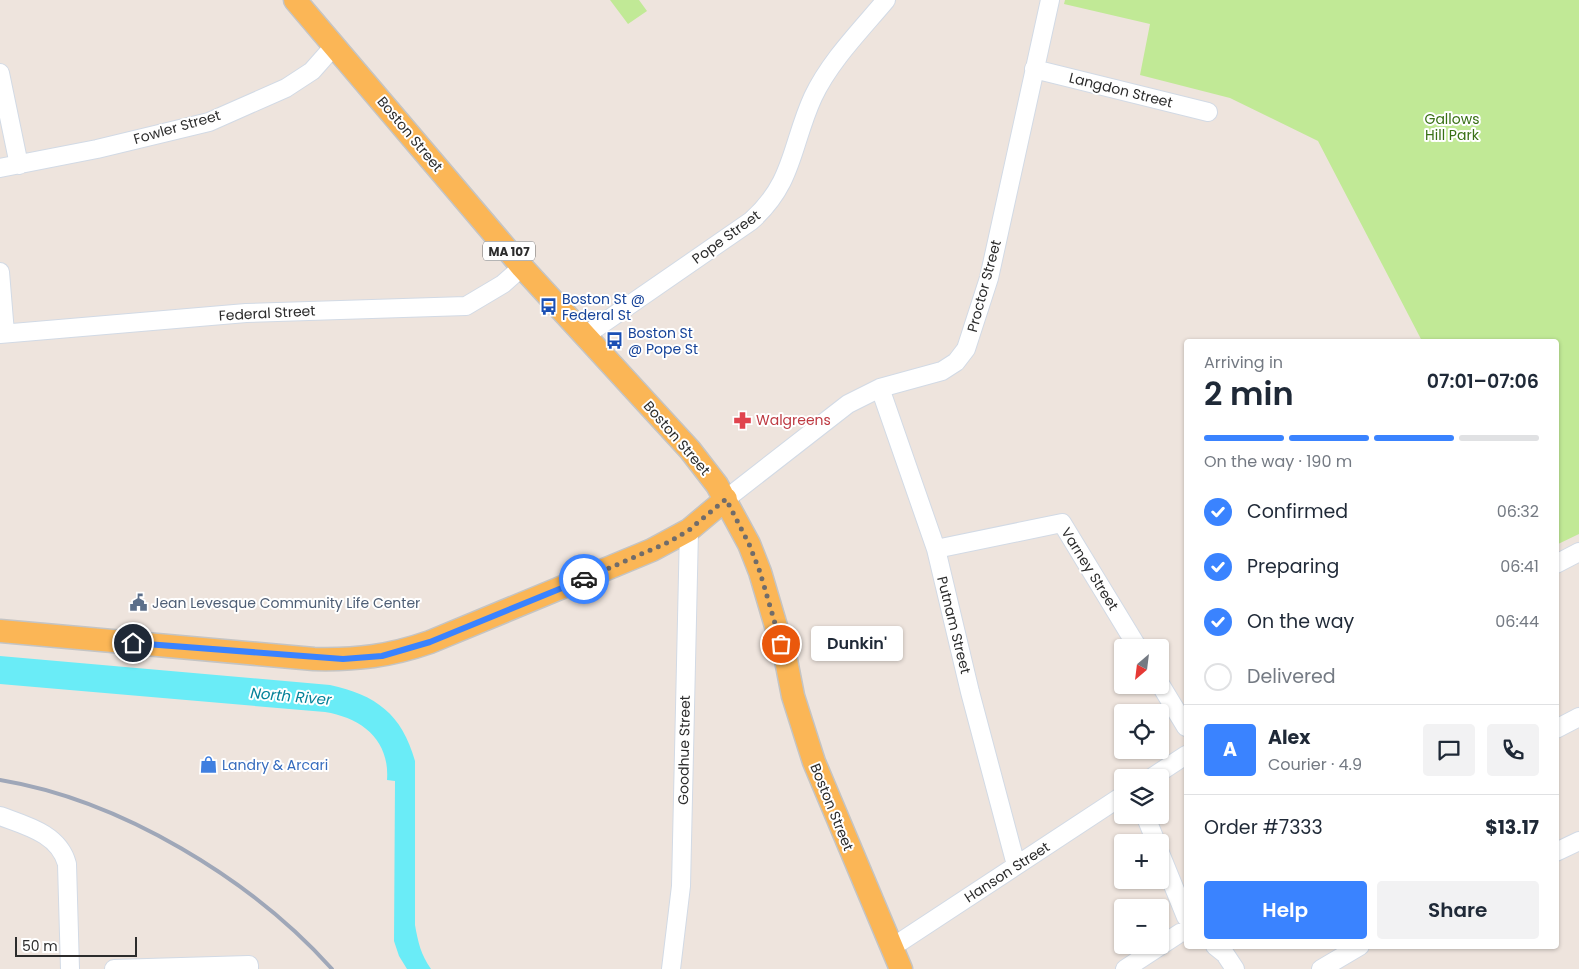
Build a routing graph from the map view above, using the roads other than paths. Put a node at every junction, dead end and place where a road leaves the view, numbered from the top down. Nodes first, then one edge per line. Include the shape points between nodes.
1 (295, 0) edge
2 (886, 0) edge
3 (1050, 0) edge
4 (335, 45) junction
5 (1034, 69) junction
6 (0, 72) edge
7 (1208, 112) dead end
8 (19, 165) junction
9 (0, 168) edge
10 (522, 267) junction
11 (0, 272) edge
12 (3, 333) edge
13 (586, 335) junction
14 (880, 388) junction
15 (726, 499) junction
16 (689, 530) junction
17 (936, 549) junction
18 (1579, 552) edge
19 (1559, 562) edge
20 (0, 631) edge
21 (1133, 639) edge
22 (1166, 694) edge
23 (1579, 717) edge
24 (1184, 724) edge
25 (1559, 727) edge
26 (1184, 756) edge
27 (1165, 769) edge
28 (1114, 801) edge
29 (0, 816) edge
30 (1579, 841) edge
31 (1559, 851) edge
32 (1016, 865) junction
33 (1169, 874) edge
34 (1184, 912) edge
35 (1184, 932) edge
36 (891, 948) junction
37 (1218, 949) edge
38 (1355, 949) edge
39 (70, 969) edge
40 (114, 969) edge
41 (249, 969) edge
42 (671, 969) edge
43 (901, 969) edge
44 (1125, 969) edge
45 (1235, 969) edge
46 (1320, 969) edge

1 - 4 main road, Boston Street / MA 107
2 - 13 street, Pope Street via 820,84 812,98 784,180 765,209 751,222
3 - 5 street, Proctor Street
4 - 8 street, Fowler Street via 312,71 286,88 209,122
4 - 10 main road, Boston Street / MA 107
5 - 7 street, Langdon Street
5 - 14 street, Proctor Street via 988,278 966,349 956,362 942,371
6 - 8 street
8 - 9 street, Fowler Street
10 - 12 street, Federal Street via 503,284 466,306 246,313
10 - 13 main road, Boston Street / MA 107
11 - 12 street
13 - 15 main road, Boston Street / MA 107 via 690,450
14 - 15 street, Proctor Street via 848,404
14 - 17 street, Putnam Street
15 - 16 main road
15 - 36 main road, Boston Street via 760,572 814,762
16 - 20 main road via 652,550 430,642 409,650 367,658 314,659
16 - 42 street, Goodhue Street via 681,886
17 - 21 street, Varney Street via 1062,523
17 - 32 street, Putnam Street
18 - 19 street
22 - 24 street
23 - 25 street
26 - 27 street
28 - 32 street, Hanson Street
29 - 39 street via 49,837 64,853
30 - 31 street
32 - 36 street, Hanson Street
33 - 34 street
35 - 44 street
36 - 43 main road, Boston Street
37 - 45 street
38 - 46 street
40 - 41 street via 249,965

